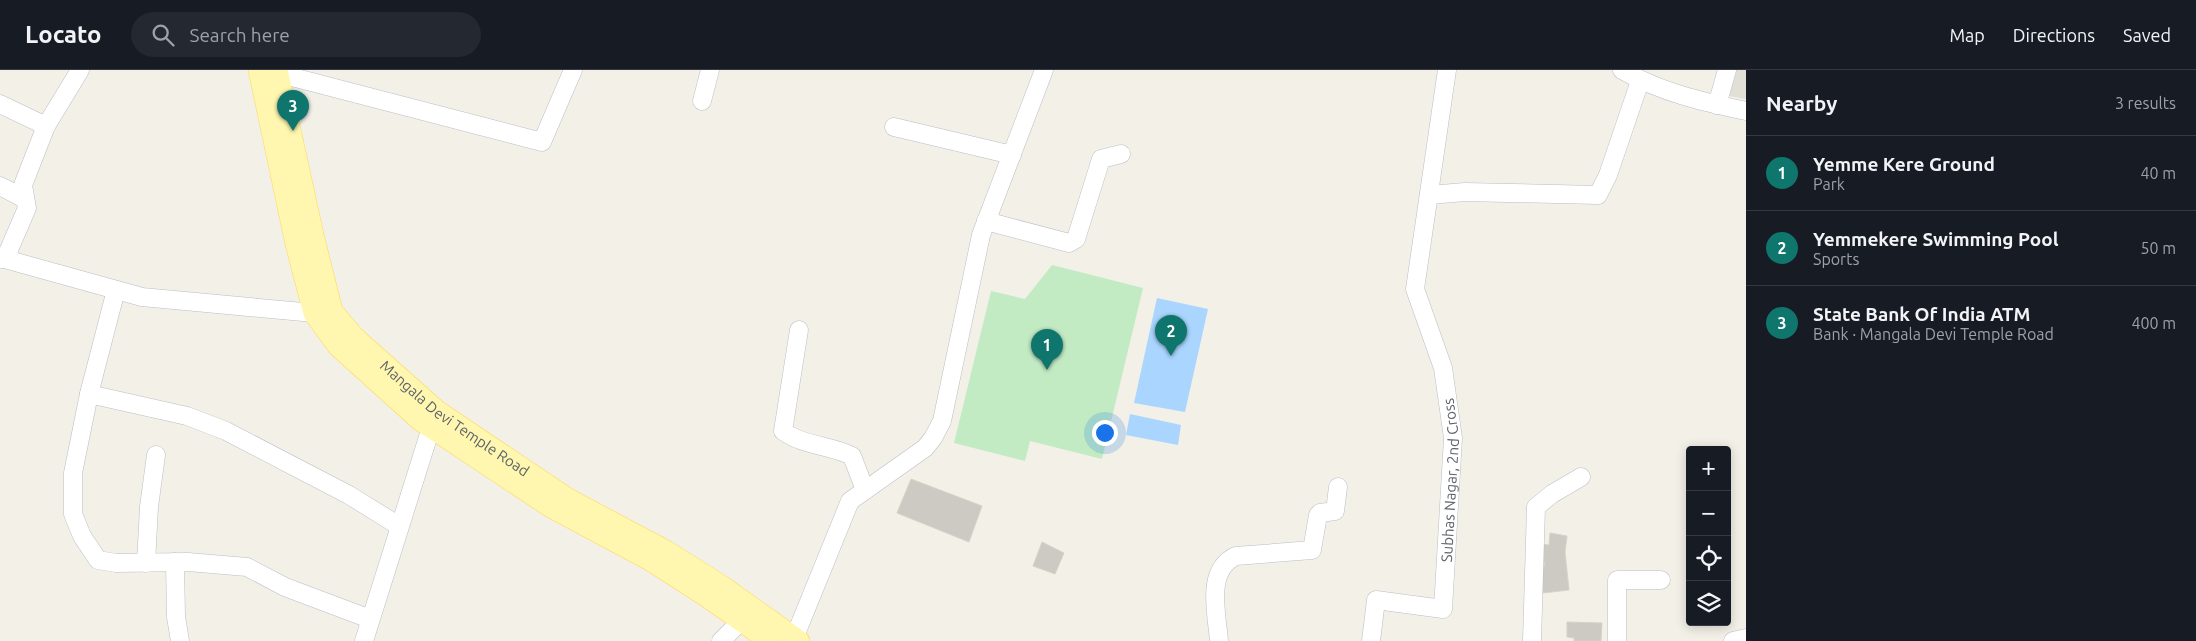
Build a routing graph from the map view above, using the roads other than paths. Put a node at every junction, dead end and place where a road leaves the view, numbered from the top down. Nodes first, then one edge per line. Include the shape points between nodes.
1 (80, 70) edge
2 (573, 70) edge
3 (710, 70) edge
4 (1044, 70) edge
5 (1447, 70) edge
6 (1622, 70) edge
7 (1727, 70) edge
8 (271, 71) edge
9 (1640, 81) junction
10 (702, 101) dead end
11 (0, 104) edge
12 (1717, 105) junction
13 (1746, 111) edge
14 (46, 126) junction
15 (894, 128) dead end
16 (1121, 154) dead end
17 (1012, 155) junction
18 (0, 186) edge
19 (1429, 195) junction
20 (25, 199) junction
21 (986, 221) junction
22 (2, 259) edge
23 (116, 290) junction
24 (324, 312) junction
25 (800, 330) dead end
26 (89, 394) junction
27 (434, 419) junction
28 (156, 455) dead end
29 (1581, 477) dead end
30 (1338, 487) dead end
31 (865, 490) junction
32 (399, 526) junction
33 (146, 562) junction
34 (176, 562) junction
35 (1661, 580) dead end
36 (370, 618) junction
37 (741, 621) junction
38 (1746, 638) edge
39 (795, 640) edge
40 (180, 641) edge
41 (364, 641) edge
42 (721, 641) edge
43 (770, 641) edge
44 (1218, 641) edge
45 (1371, 641) edge
46 (1532, 641) edge
47 (1617, 641) edge
48 (1732, 641) edge

1 - 14 street
2 - 8 street via 542,142
3 - 10 street
4 - 17 street
5 - 19 street, Subhas Nagar, 2nd Cross
6 - 9 street
7 - 12 street
8 - 24 main road, Mangala Devi Temple Road via 312,235
9 - 12 street
9 - 19 street via 1598,195 1465,192
11 - 14 street
12 - 13 street
14 - 20 street via 23,185
15 - 17 street
16 - 21 street via 1101,159 1076,240 1070,243
17 - 21 street
18 - 20 street
19 - 45 street, Subhas Nagar, 2nd Cross via 1415,288 1443,368 1454,438 1443,609 1376,600
20 - 22 street via 27,208
21 - 31 street via 942,421 925,448
22 - 23 street
23 - 24 street via 142,297
23 - 26 street
24 - 27 main road, Mangala Devi Temple Road via 354,337
25 - 31 street via 783,431 797,440 841,450 852,456
26 - 32 street via 187,416 226,431
26 - 33 street via 73,473 73,514 82,536 98,560
27 - 32 street
27 - 37 main road, Mangala Devi Temple Road via 551,507 650,560
27 - 39 main road, Mangala Devi Temple Road via 568,499 682,561
28 - 33 street
29 - 46 street via 1536,507
30 - 44 street via 1334,511 1318,515 1312,550 1236,556 1222,567 1216,585
31 - 39 street via 850,501
32 - 36 street
33 - 34 street
34 - 36 street via 247,567 285,587
34 - 40 street via 176,617
35 - 47 street via 1617,580
36 - 41 street
37 - 42 street
37 - 43 main road, Mangala Devi Temple Road
38 - 48 street

